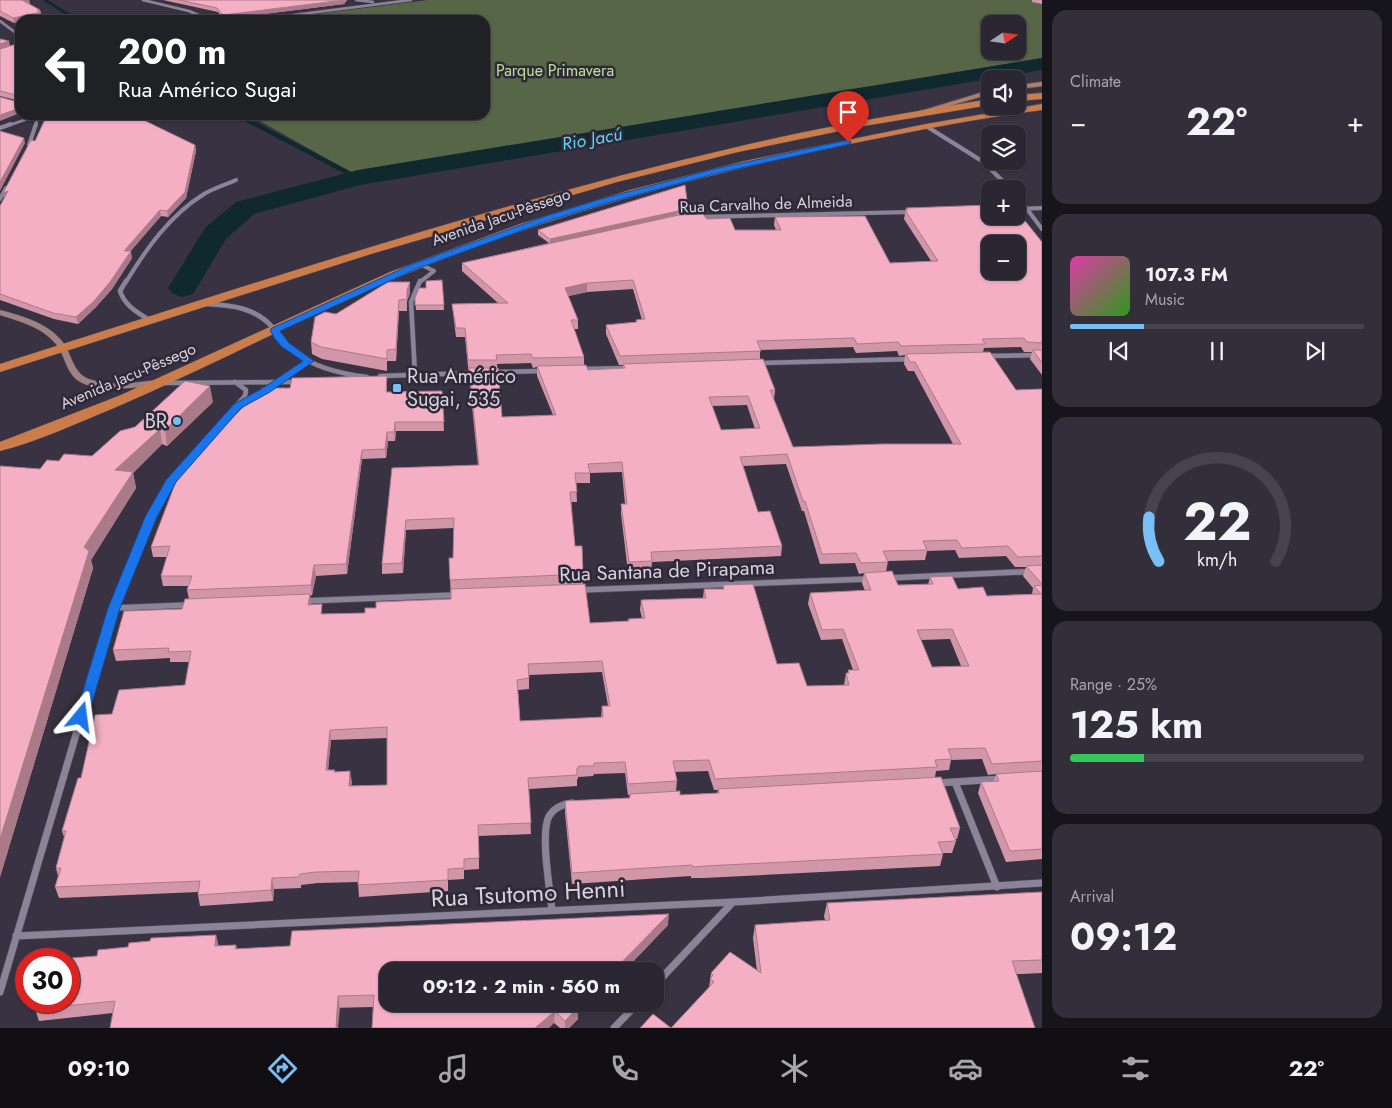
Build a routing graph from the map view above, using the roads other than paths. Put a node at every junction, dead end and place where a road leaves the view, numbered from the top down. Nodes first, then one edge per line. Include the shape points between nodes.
1 (143, 0) edge
2 (356, 0) edge
3 (411, 0) edge
4 (381, 4) junction
5 (198, 15) edge
6 (294, 15) edge
7 (0, 21) edge
8 (15, 32) edge
9 (1042, 84) edge
10 (1026, 86) edge
11 (981, 95) edge
12 (1042, 96) edge
13 (1026, 97) edge
14 (981, 103) edge
15 (1042, 107) edge
16 (925, 111) junction
17 (24, 120) edge
18 (38, 120) edge
19 (926, 126) junction
20 (0, 128) edge
21 (28, 147) edge
22 (236, 180) dead end
23 (1004, 180) edge
24 (10, 182) edge
25 (0, 199) edge
26 (1042, 208) edge
27 (1026, 209) joint
28 (917, 212) edge
29 (694, 217) edge
30 (1042, 229) edge
31 (420, 264) junction
32 (207, 304) junction
33 (0, 312) edge
34 (152, 322) junction
35 (275, 330) junction
36 (65, 348) junction
37 (1042, 355) edge
38 (984, 356) edge
39 (917, 359) edge
40 (309, 361) junction
41 (756, 363) edge
42 (0, 368) edge
43 (634, 368) edge
44 (574, 370) edge
45 (544, 371) edge
46 (415, 375) junction
47 (367, 377) junction
48 (346, 379) edge
49 (233, 381) junction
50 (278, 382) junction
51 (300, 382) edge
52 (158, 383) junction
53 (238, 406) junction
54 (0, 447) edge
55 (1042, 571) edge
56 (884, 578) edge
57 (874, 579) edge
58 (568, 591) edge
59 (459, 595) edge
60 (301, 601) edge
61 (193, 605) edge
62 (114, 608) junction
63 (1011, 779) edge
64 (955, 782) junction
65 (925, 784) edge
66 (584, 802) edge
67 (1042, 883) edge
68 (997, 887) junction
69 (734, 902) junction
70 (552, 910) junction
71 (16, 936) junction
72 (664, 976) edge
73 (0, 992) edge
74 (629, 1012) edge
75 (614, 1028) edge

1 - 5 street
2 - 4 street
3 - 4 street
4 - 6 street
7 - 8 street
9 - 10 main road
11 - 16 main road
12 - 13 highway
14 - 16 highway, Avenida Jacu-Pêssego
15 - 19 highway, Avenida Jacu-Pêssego
16 - 32 highway, Avenida Jacu-Pêssego via 769,141 579,190 462,223
17 - 20 street
18 - 21 street
19 - 23 street via 976,155
19 - 31 highway, Avenida Jacu-Pêssego via 742,165 632,193 545,219
22 - 34 street via 203,195 173,220 128,277 120,291 122,298 126,305
24 - 25 street
26 - 27 street
27 - 30 street
28 - 29 street, Rua Carvalho de Almeida
31 - 35 highway, Avenida Jacu-Pêssego
31 - 46 street via 434,271 421,279 411,302
32 - 34 highway, Avenida Jacu-Pêssego
32 - 35 street via 251,310
33 - 36 street via 43,330
34 - 36 highway, Avenida Jacu-Pêssego
35 - 40 street via 285,345
35 - 52 highway, Avenida Jacu-Pêssego
36 - 42 highway, Avenida Jacu-Pêssego
36 - 52 street via 73,371 84,380 122,385
37 - 38 street
39 - 41 street
40 - 47 street via 340,374
40 - 50 street
43 - 44 street
45 - 46 street
46 - 47 street
47 - 48 street
49 - 50 street
49 - 52 street
49 - 53 street via 246,390
50 - 51 street
50 - 53 street
52 - 54 highway, Avenida Jacu-Pêssego
53 - 62 street via 171,480 151,517
55 - 56 street
57 - 58 street, Rua Santana de Pirapama
59 - 60 street
61 - 62 street
62 - 71 street
63 - 64 street
64 - 65 street
64 - 68 street
66 - 70 street via 564,804 553,812 546,827
67 - 68 street, Rua Tsutomo Henni
68 - 69 street, Rua Tsutomo Henni
69 - 70 street, Rua Tsutomo Henni
69 - 72 street
70 - 71 street, Rua Tsutomo Henni
71 - 73 street
74 - 75 street

